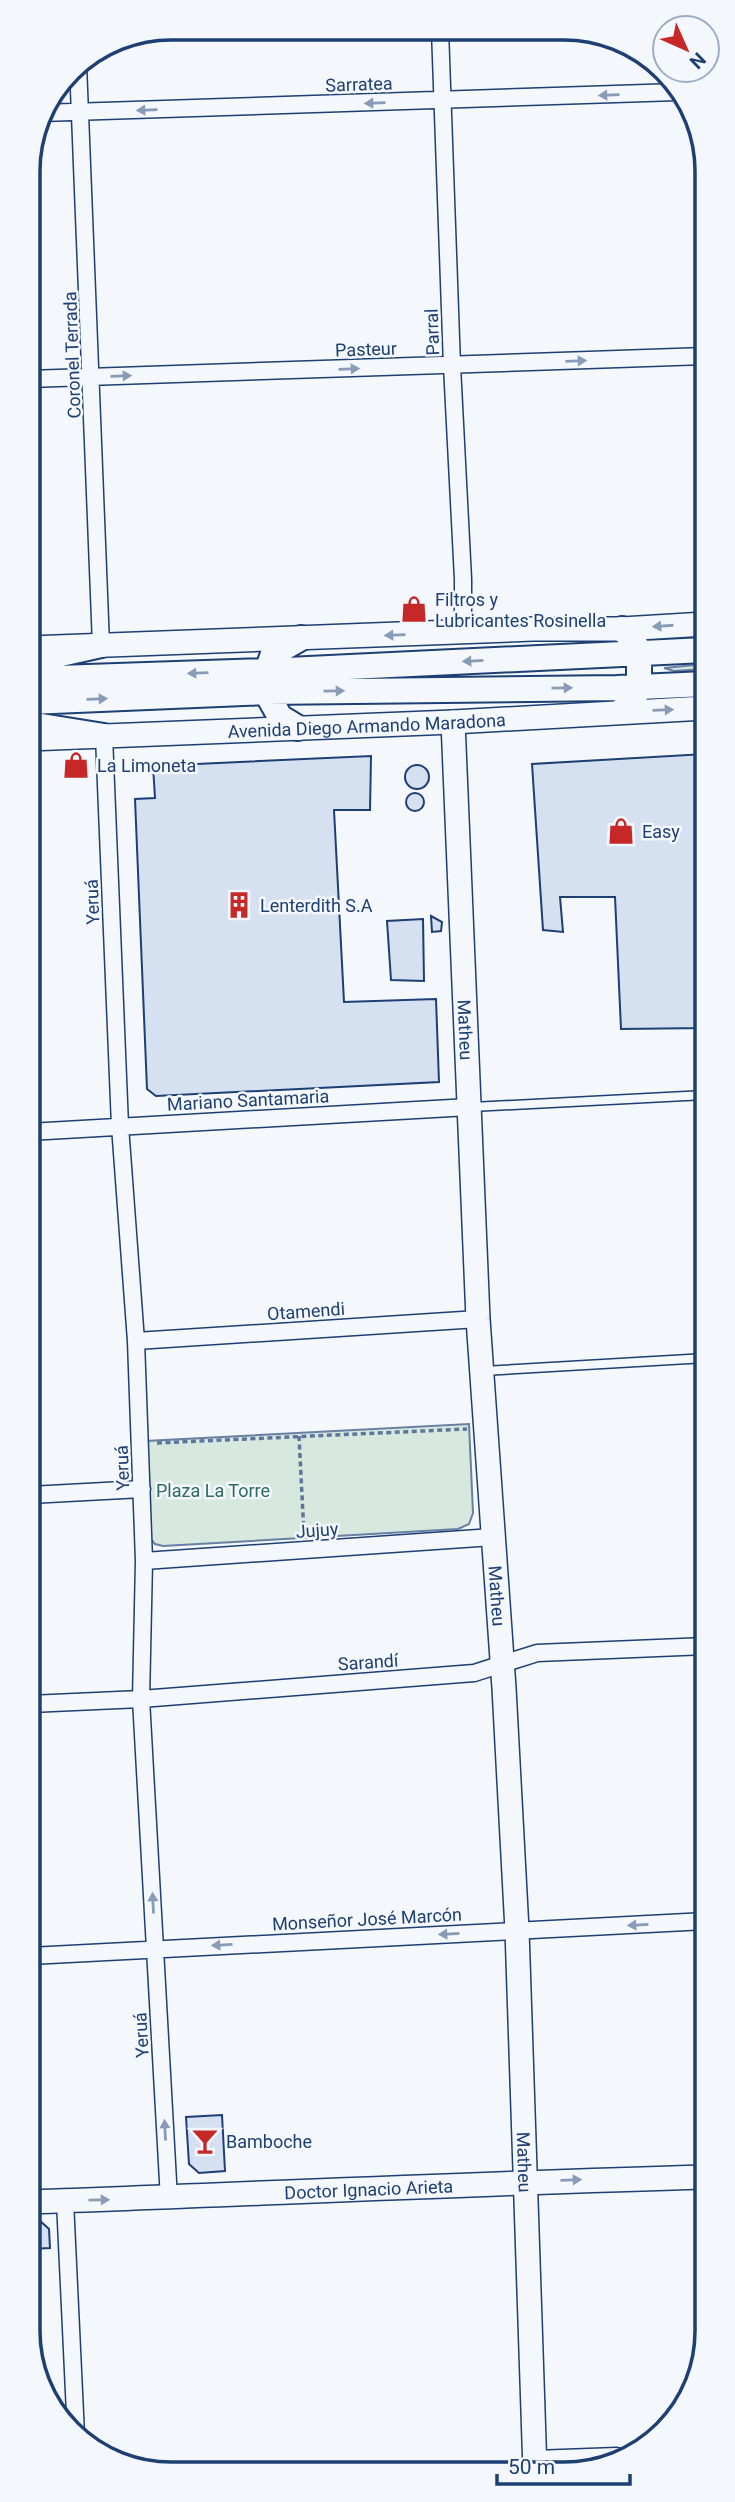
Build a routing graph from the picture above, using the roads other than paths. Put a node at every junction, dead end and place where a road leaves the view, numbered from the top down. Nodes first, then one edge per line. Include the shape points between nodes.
1 (440, 40) edge
2 (79, 79) edge
3 (669, 92) edge
4 (443, 101) junction
5 (80, 112) junction
6 (54, 113) edge
7 (695, 356) edge
8 (452, 366) junction
9 (92, 377) junction
10 (41, 379) edge
11 (695, 625) edge
12 (622, 629) junction
13 (463, 632) junction
14 (301, 638) junction
15 (101, 645) junction
16 (41, 648) edge
17 (695, 650) edge
18 (639, 653) junction
19 (41, 658) edge
20 (41, 679) edge
21 (266, 681) junction
22 (695, 684) edge
23 (639, 687) junction
24 (41, 701) edge
25 (695, 708) edge
26 (621, 711) junction
27 (453, 722) junction
28 (41, 726) edge
29 (298, 728) junction
30 (104, 736) junction
31 (41, 739) edge
32 (695, 1096) edge
33 (469, 1107) junction
34 (120, 1126) junction
35 (41, 1131) edge
36 (478, 1319) junction
37 (136, 1341) junction
38 (694, 1359) edge
39 (481, 1371) junction
40 (142, 1489) junction
41 (40, 1494) edge
42 (493, 1537) junction
43 (144, 1561) junction
44 (694, 1646) edge
45 (501, 1664) junction
46 (141, 1699) junction
47 (40, 1704) edge
48 (694, 1922) edge
49 (517, 1930) junction
50 (156, 1948) junction
51 (40, 1955) edge
52 (694, 2177) edge
53 (525, 2182) junction
54 (169, 2199) junction
55 (65, 2201) junction
56 (40, 2202) edge
57 (75, 2419) edge
58 (588, 2459) edge
59 (535, 2462) edge
60 (562, 2462) edge

1 - 4 street, Parral
2 - 5 street, Coronel Terrada
3 -> 4 street, Sarratea
4 -> 5 street, Sarratea
4 - 8 street, Parral
5 - 6 street, Sarratea
5 - 9 street, Coronel Terrada
8 -> 7 street, Pasteur
9 -> 8 street, Pasteur
8 - 13 street, Parral
9 - 10 street, Pasteur
9 - 15 street, Coronel Terrada
11 -> 12 street
12 - 13 street
12 - 18 main road
13 -> 14 street
14 - 15 street
14 - 21 main road via 273,654
15 - 16 street
15 - 19 main road
17 - 18 main road, Avenida Diego Armando Maradona
18 -> 21 main road, Avenida Diego Armando Maradona
18 - 23 main road
21 -> 20 main road, Avenida Diego Armando Maradona
21 -> 23 main road, Avenida Diego Armando Maradona
24 -> 21 main road, Avenida Diego Armando Maradona
21 - 29 main road via 280,717
22 - 23 main road, Avenida Diego Armando Maradona
23 - 26 main road via 632,704
26 -> 25 street, Avenida Diego Armando Maradona
26 - 27 street, Avenida Diego Armando Maradona
27 - 29 street, Avenida Diego Armando Maradona
27 - 33 street, Matheu
28 - 30 main road
29 - 30 street, Avenida Diego Armando Maradona
30 - 31 street, Avenida Diego Armando Maradona
30 - 34 street, Yeruá
32 - 33 lane
33 - 34 street, Mariano Santamaria
33 - 36 street, Matheu
34 - 35 street, Mariano Santamaria
34 - 37 street, Yeruá
36 - 37 street, Otamendi
36 - 39 street, Matheu
37 - 40 street, Yeruá
38 - 39 lane
39 - 42 street, Matheu
40 - 41 street
40 - 43 street, Yeruá
42 - 43 street, Jujuy
42 - 45 street, Matheu
43 - 46 street, Yeruá
44 - 45 street, Sarandí via 537,1653
45 - 46 street, Sarandí via 474,1673
45 - 49 street, Matheu
46 - 47 street, Sarandí
50 -> 46 street, Yeruá
48 -> 49 street, Monseñor José Marcón
49 -> 50 street, Monseñor José Marcón
49 - 53 street, Matheu
50 - 51 street, Monseñor José Marcón
54 -> 50 street, Yeruá
53 -> 52 street, Doctor Ignacio Arieta
53 - 54 street, Doctor Ignacio Arieta
53 - 59 street, Matheu
55 -> 54 street, Doctor Ignacio Arieta
55 - 56 street, Doctor Ignacio Arieta
55 - 57 street
58 - 60 street

